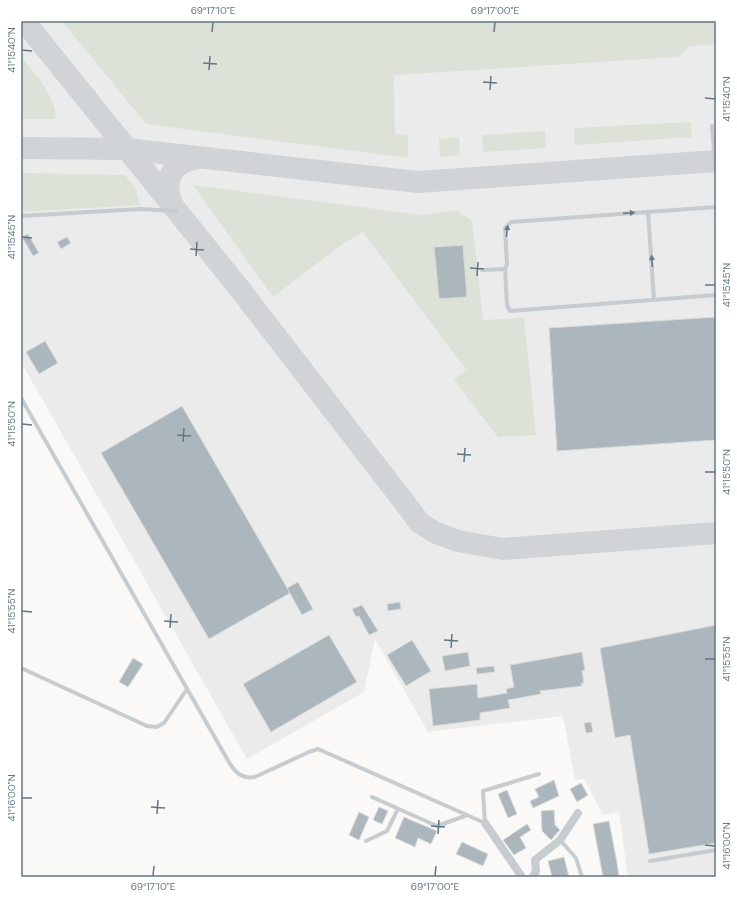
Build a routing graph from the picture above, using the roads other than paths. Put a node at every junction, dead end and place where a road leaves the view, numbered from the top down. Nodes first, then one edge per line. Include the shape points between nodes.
1 (712, 126) dead end
2 (716, 173) edge
3 (716, 207) edge
4 (177, 211) dead end
5 (648, 212) junction
6 (21, 216) edge
7 (482, 270) dead end
8 (505, 270) junction
9 (716, 295) edge
10 (654, 300) junction
11 (21, 398) edge
12 (21, 668) edge
13 (187, 689) junction
14 (539, 774) dead end
15 (372, 797) dead end
16 (398, 809) junction
17 (578, 813) dead end
18 (465, 816) junction
19 (485, 823) junction
20 (366, 840) dead end
21 (560, 840) junction
22 (716, 850) edge
23 (650, 861) dead end
24 (522, 877) edge
25 (533, 877) edge
26 (582, 877) edge

1 - 2 lane
3 - 5 lane
4 - 6 lane via 140,209
8 -> 5 lane via 505,228 508,224
10 -> 5 lane
7 - 8 lane
8 - 10 lane via 507,305 510,311
9 - 10 lane
11 - 13 lane
12 - 13 lane via 141,724 153,727 164,723
13 - 18 lane via 230,764 243,777 255,777 318,749
14 - 19 lane via 483,791
15 - 16 lane
16 - 18 lane via 437,826
16 - 20 lane via 387,831
17 - 21 street
18 - 19 lane
19 - 24 street
21 - 25 street via 535,860 536,871
21 - 26 lane via 576,858
22 - 23 lane

